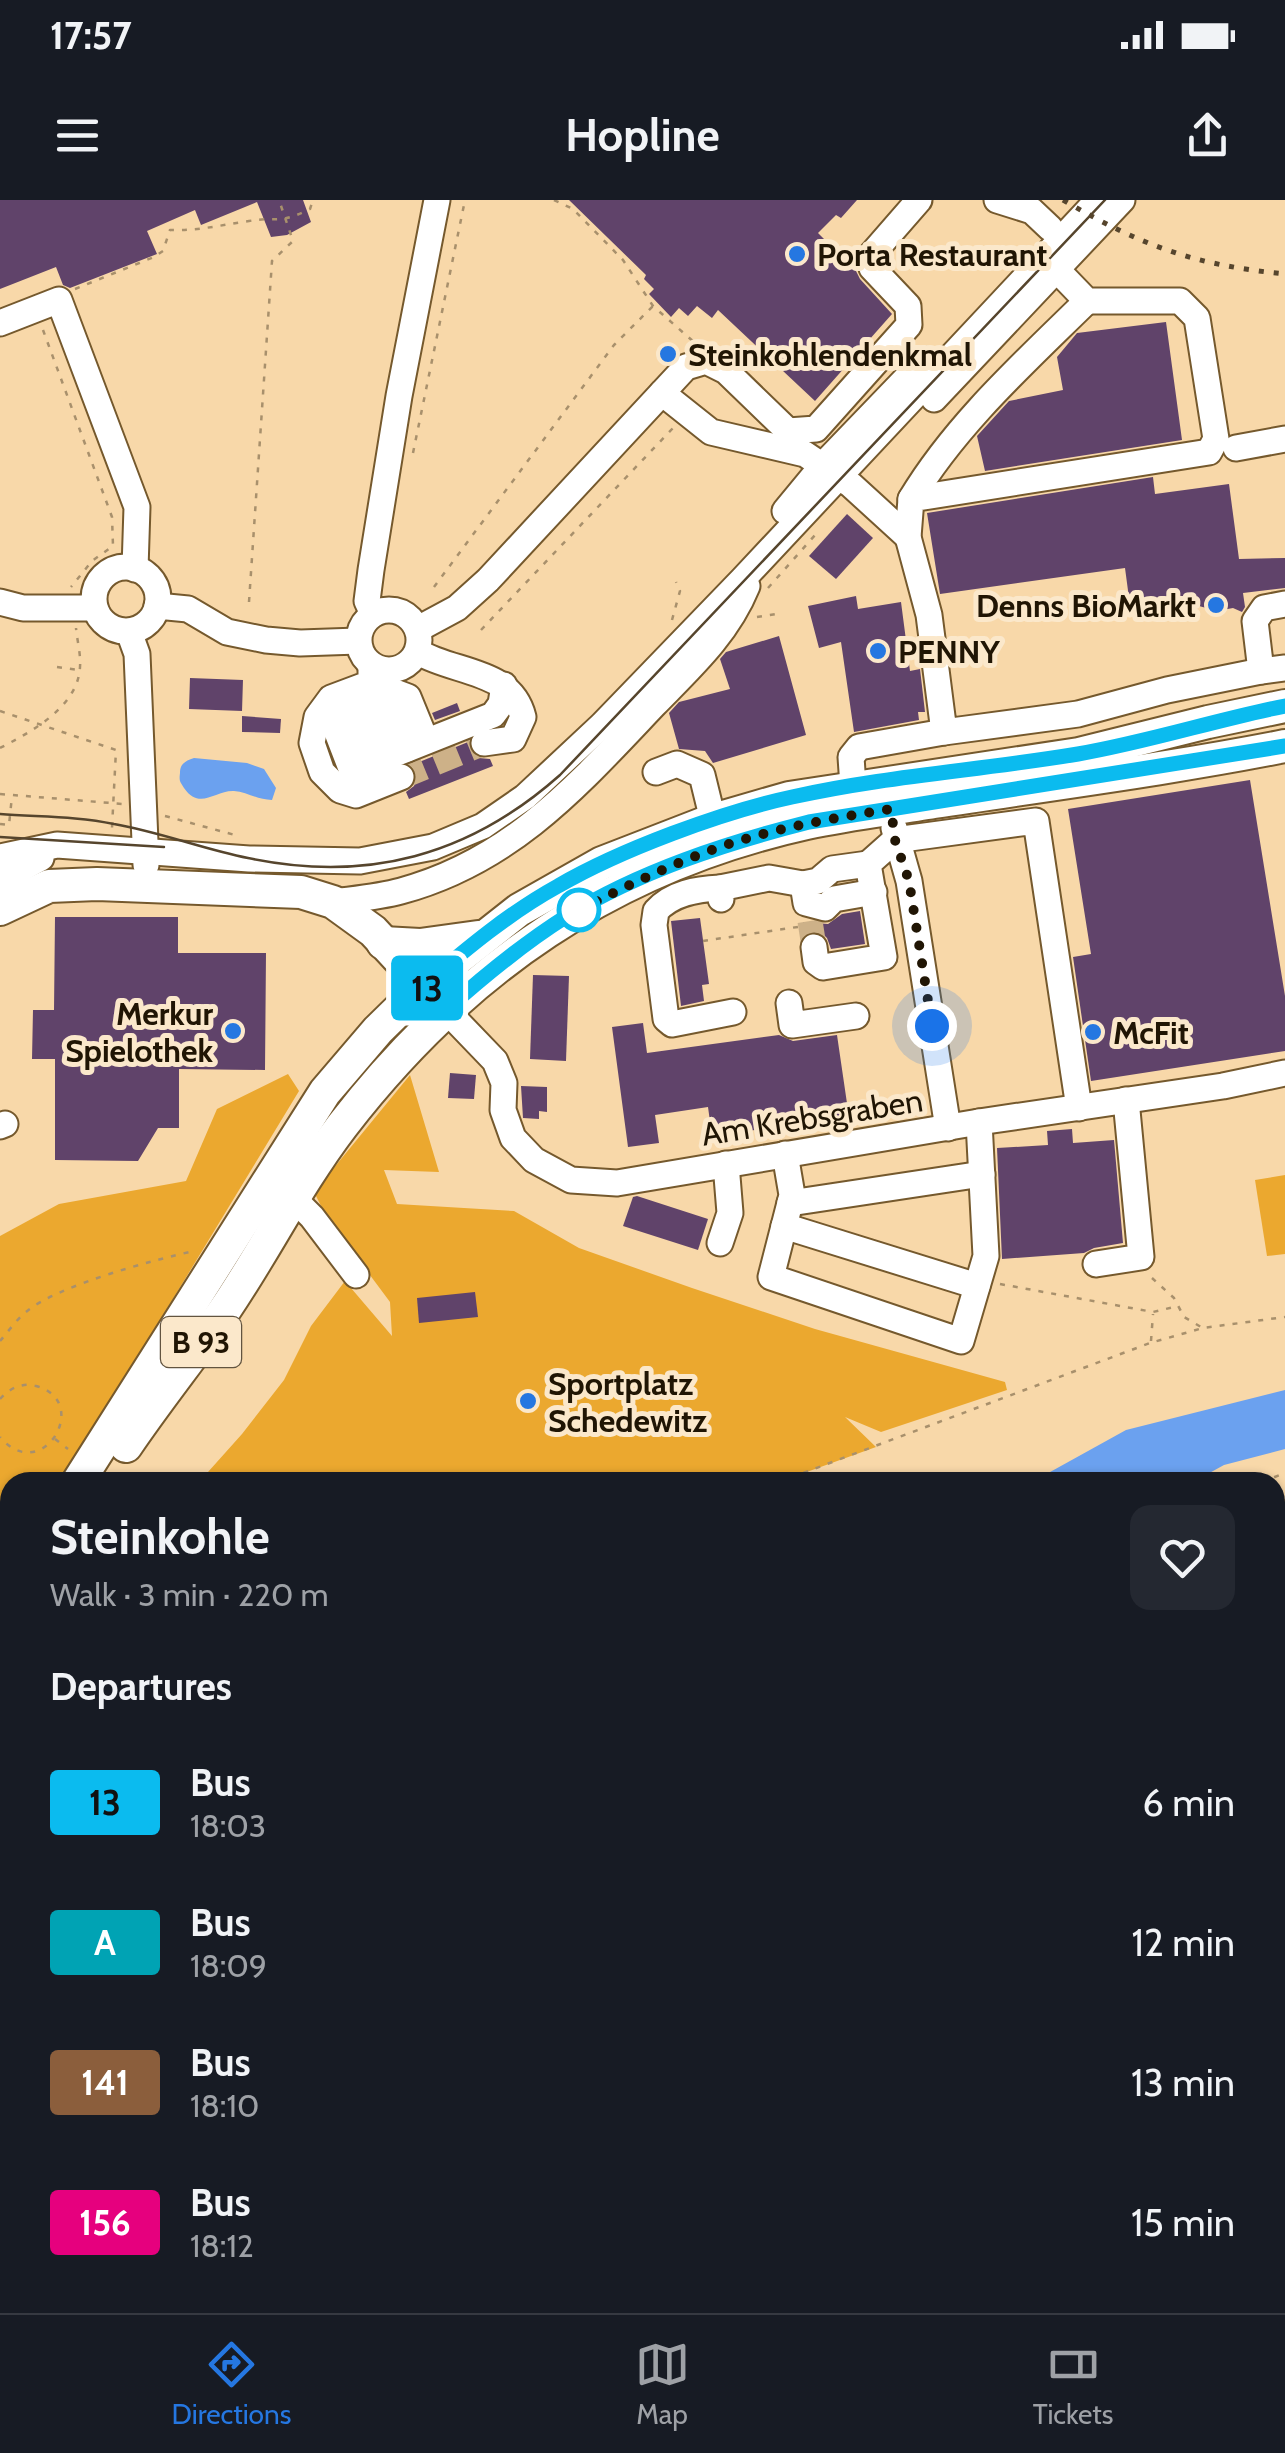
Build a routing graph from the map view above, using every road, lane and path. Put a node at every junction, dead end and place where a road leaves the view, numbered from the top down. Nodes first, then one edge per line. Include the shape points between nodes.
1 (279, 200) edge
2 (312, 200) edge
3 (437, 200) edge
4 (465, 200) edge
5 (919, 200) edge
6 (998, 200) edge
7 (1077, 200) edge
8 (1098, 200) edge
9 (1122, 200) edge
10 (286, 221) junction
11 (1050, 228) junction
12 (1058, 271) junction
13 (68, 292) dead end
14 (1087, 301) junction
15 (657, 302) dead end
16 (35, 309) junction
17 (0, 323) edge
18 (982, 348) junction
19 (1013, 374) junction
20 (662, 393) junction
21 (1282, 444) edge
22 (1236, 448) dead end
23 (412, 460) dead end
24 (838, 476) junction
25 (911, 499) junction
26 (820, 530) dead end
27 (908, 537) junction
28 (756, 566) junction
29 (135, 568) junction
30 (676, 582) dead end
31 (434, 588) dead end
32 (758, 599) dead end
33 (0, 602) edge
34 (248, 602) dead end
35 (1285, 604) edge
36 (158, 606) junction
37 (84, 608) junction
38 (746, 613) dead end
39 (782, 613) dead end
40 (373, 614) junction
41 (671, 623) dead end
42 (129, 632) junction
43 (358, 640) junction
44 (418, 640) junction
45 (57, 668) dead end
46 (1273, 669) edge
47 (80, 670) junction
48 (371, 674) junction
49 (504, 686) junction
50 (1121, 703) junction
51 (1285, 706) edge
52 (0, 711) edge
53 (40, 724) junction
54 (944, 732) junction
55 (484, 744) tunnel mouth
56 (1126, 744) junction
57 (1285, 746) edge
58 (0, 748) edge
59 (399, 757) junction
60 (656, 772) dead end
61 (852, 786) junction
62 (0, 794) edge
63 (12, 795) junction
64 (115, 803) junction
65 (144, 806) junction
66 (714, 820) junction
67 (0, 824) edge
68 (893, 824) junction
69 (760, 834) junction
70 (244, 838) dead end
71 (145, 850) junction
72 (1, 880) edge
73 (146, 886) junction
74 (771, 886) junction
75 (872, 886) junction
76 (333, 902) junction
77 (811, 910) junction
78 (483, 937) junction
79 (703, 940) dead end
80 (384, 943) junction
81 (435, 997) junction
82 (789, 1003) dead end
83 (733, 1012) dead end
84 (856, 1016) dead end
85 (1285, 1073) edge
86 (1126, 1100) junction
87 (1079, 1108) junction
88 (979, 1122) junction
89 (948, 1128) junction
90 (786, 1154) junction
91 (726, 1164) junction
92 (982, 1174) junction
93 (292, 1197) junction
94 (787, 1214) junction
95 (720, 1242) dead end
96 (228, 1245) junction
97 (1140, 1257) junction
98 (1096, 1264) dead end
99 (356, 1275) dead end
100 (978, 1284) junction
101 (1178, 1306) junction
102 (1153, 1312) junction
103 (1285, 1317) edge
104 (1203, 1328) junction
105 (0, 1341) edge
106 (1150, 1343) junction
107 (1, 1396) edge
108 (0, 1438) edge
109 (84, 1472) edge
110 (108, 1472) edge
111 (806, 1472) edge

1 - 10 path
2 - 10 path via 310,209
3 - 40 street via 367,601
4 - 23 path
5 - 20 street via 872,254 872,268 908,306 910,325 816,429 788,431 726,371 706,361 686,367
6 - 11 street via 1032,210
7 - 11 street
8 - 24 street
9 - 12 street
10 - 13 path via 170,230 164,250
10 - 34 path via 292,241 272,261
11 - 24 street
12 - 14 street
12 - 18 street
14 - 19 street
14 - 25 street via 1180,301 1197,318 1216,439 1208,452
15 - 31 path via 614,346
16 - 17 street
16 - 29 street via 60,300 137,507
16 - 37 path via 112,517 113,546 68,591
18 - 19 street
18 - 24 street
19 - 25 street via 928,470
20 - 24 street via 711,432 805,454
20 - 44 street via 488,580
21 - 22 street
24 - 27 street
24 - 28 street via 776,522
25 - 27 street
26 - 32 path
27 - 54 street via 929,615
28 - 71 street via 556,770 512,808 466,834 411,853 334,863
28 - 76 street via 722,634 560,803 508,844 452,873
29 - 36 street via 154,583
29 - 37 street via 108,572
30 - 41 path via 680,592
33 - 37 street
35 - 46 street via 1264,608 1254,620
36 - 42 street via 142,628
36 - 43 street via 188,609 227,632 266,640
37 - 42 street via 114,630
37 - 47 path
38 - 39 path
40 - 43 street
40 - 44 street via 397,610 411,618
42 - 65 street via 137,654
43 - 48 street
44 - 48 street via 412,660
44 - 49 street via 437,663
45 - 47 path
46 - 50 street
47 - 53 path via 53,716
48 - 59 street via 371,710
48 - 59 street via 408,697
48 - 59 street via 335,727 352,771
49 - 55 street via 523,717 513,738
49 - 59 street via 493,715
50 - 54 street
50 - 56 street
51 - 56 main road, B 93
52 - 53 path
53 - 58 path
53 - 64 path via 116,750
54 - 61 street via 859,748 852,758
56 - 61 main road, B 93
57 - 68 main road, B 93
60 - 66 street via 677,764 702,775
61 - 66 main road, B 93
62 - 63 path
63 - 64 path
63 - 67 path via 9,825
64 - 65 path
65 - 70 path
65 - 71 street
66 - 78 main road, B 93 via 558,885
68 - 69 main road, B 93 via 809,822
68 - 75 street
68 - 87 street via 1036,822
68 - 89 street via 909,881
69 - 74 street
69 - 81 main road, B 93 via 572,914 498,966
71 - 72 street via 95,848 49,856
71 - 73 street
72 - 73 main road
73 - 76 main road via 301,892
74 - 77 street
74 - 83 street via 720,894 703,888 656,911 666,1019 672,1024
75 - 77 street via 836,915
75 - 77 street via 832,869
75 - 77 street via 884,958 823,967 816,962
76 - 80 main road
77 - 79 path
78 - 80 main road
78 - 81 main road, B 93
80 - 81 main road
81 - 91 street, Am Krebsgraben via 496,1061 513,1138 534,1160 572,1180 616,1183
81 - 93 main road, B 93 via 403,1052
81 - 96 main road, B 93 via 378,1030 325,1092
82 - 84 street via 792,1026
85 - 86 street, Am Krebsgraben
86 - 87 street, Am Krebsgraben
86 - 97 street via 1142,1142
87 - 88 street, Am Krebsgraben
88 - 89 street, Am Krebsgraben
88 - 92 street
89 - 90 street, Am Krebsgraben
90 - 91 street, Am Krebsgraben
90 - 94 street via 792,1194
91 - 95 street via 730,1213
92 - 94 street
92 - 100 street via 986,1256
93 - 99 street
93 - 110 main road, B 93 via 225,1309
94 - 100 street
94 - 100 street via 771,1277 960,1341
96 - 105 path via 156,1260 61,1293 27,1310
96 - 109 main road, B 93
97 - 98 street
97 - 101 path
100 - 102 path
101 - 102 path
101 - 104 path
102 - 106 path
103 - 104 path
104 - 106 path
106 - 111 path
107 - 108 path via 18,1386 38,1386 55,1398 62,1418 55,1439 36,1452 14,1450

